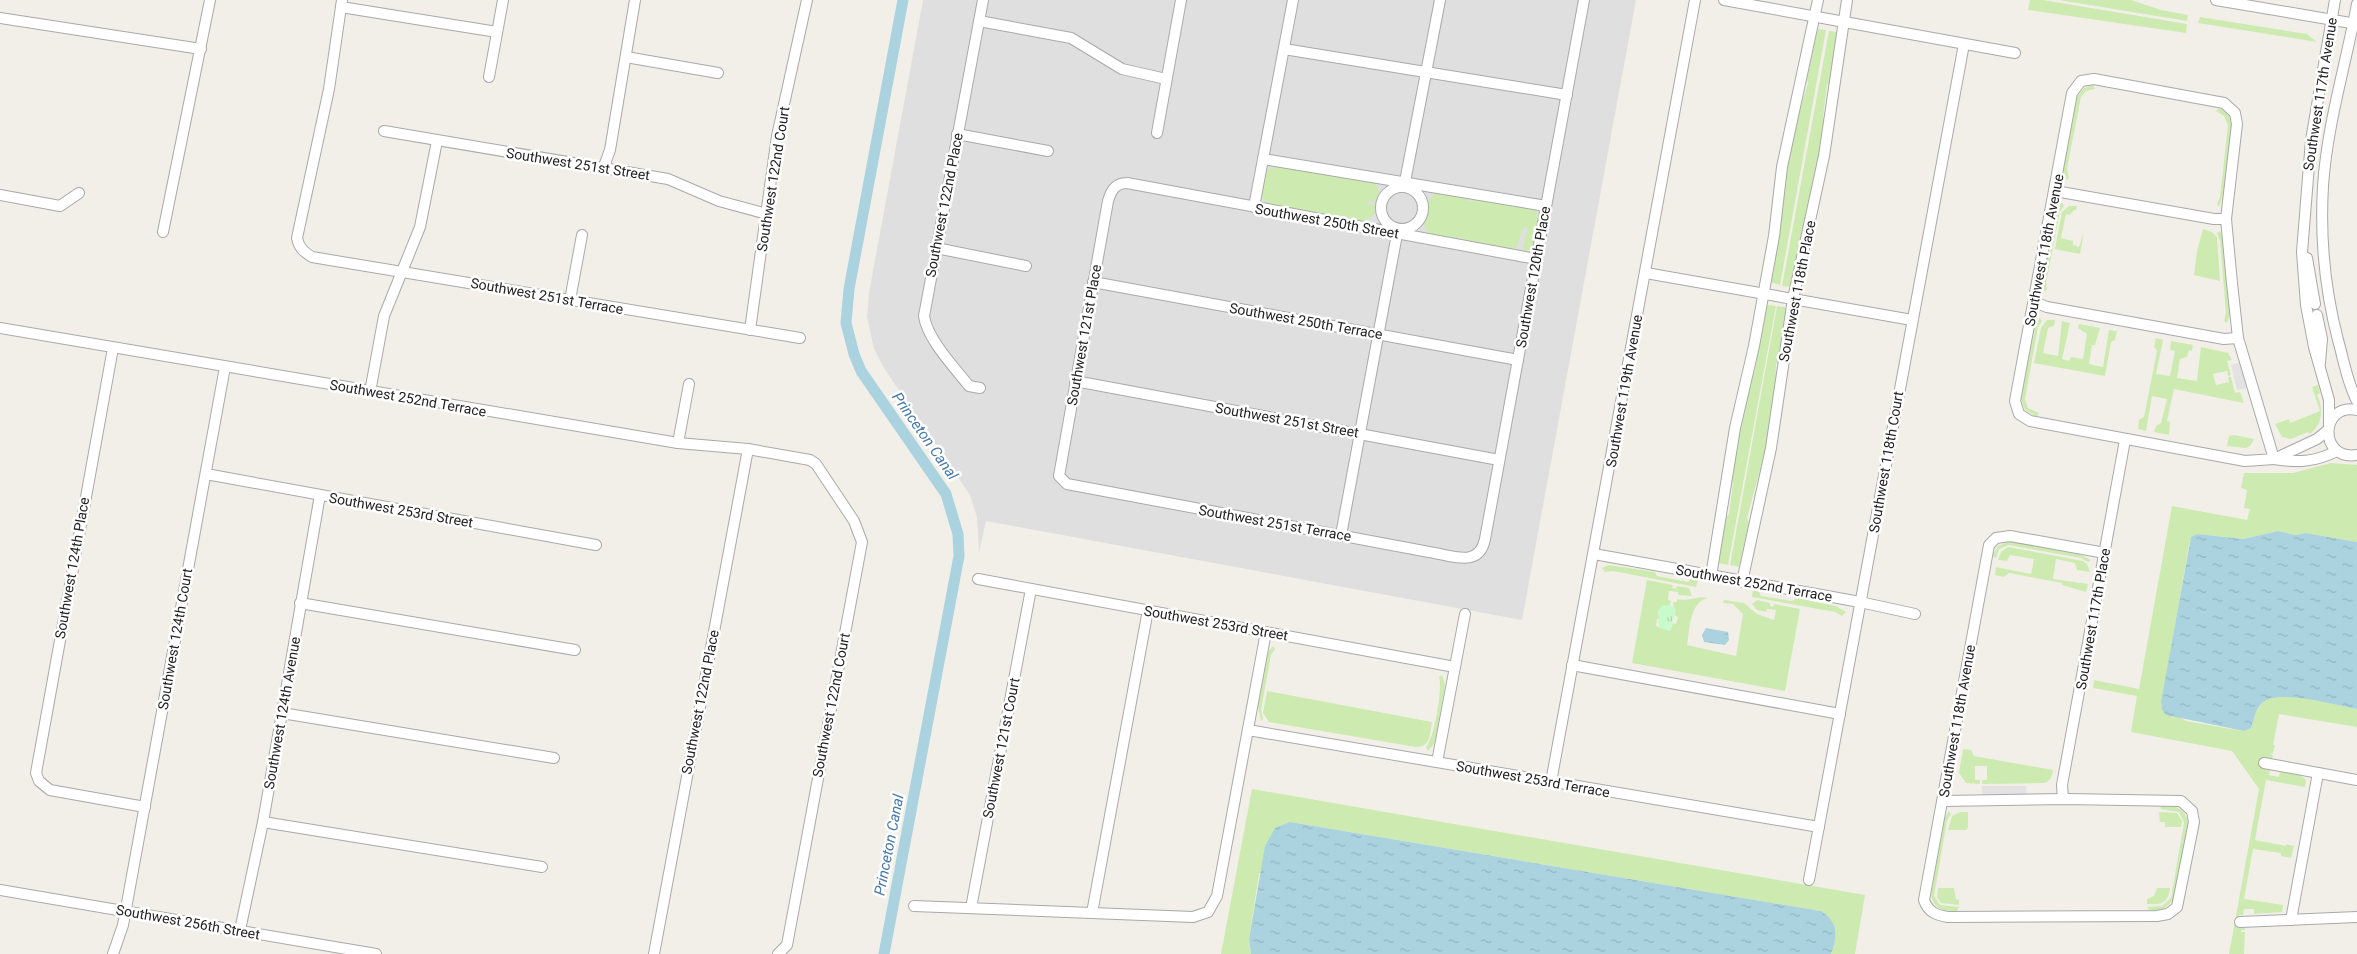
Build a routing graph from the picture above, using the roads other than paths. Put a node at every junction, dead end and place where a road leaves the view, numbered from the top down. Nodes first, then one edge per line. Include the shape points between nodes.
1 (210, 0) edge
2 (503, 0) edge
3 (635, 0) edge
4 (808, 0) edge
5 (983, 0) edge
6 (1181, 0) edge
7 (1293, 0) edge
8 (1440, 0) edge
9 (1584, 0) edge
10 (1695, 0) edge
11 (1724, 0) edge
12 (1818, 0) edge
13 (1847, 0) edge
14 (2216, 0) edge
15 (2335, 0) edge
16 (342, 4) edge
17 (2357, 4) edge
18 (1815, 16) junction
19 (0, 18) edge
20 (2332, 19) junction
21 (979, 21) junction
22 (1844, 21) junction
23 (2355, 23) edge
24 (497, 32) junction
25 (1964, 44) junction
26 (201, 49) junction
27 (1284, 49) junction
28 (2015, 53) dead end
29 (626, 57) junction
30 (1426, 72) junction
31 (718, 73) dead end
32 (489, 77) dead end
33 (1166, 79) junction
34 (1566, 95) junction
35 (384, 132) dead end
36 (1157, 133) dead end
37 (957, 134) junction
38 (437, 141) junction
39 (1048, 151) dead end
40 (1263, 159) junction
41 (603, 169) junction
42 (1118, 185) joint
43 (1405, 185) junction
44 (2055, 191) junction
45 (78, 193) dead end
46 (0, 195) edge
47 (1546, 206) junction
48 (1254, 207) junction
49 (767, 214) junction
50 (2226, 219) junction
51 (1397, 231) junction
52 (163, 232) dead end
53 (582, 235) dead end
54 (2303, 245) junction
55 (936, 248) junction
56 (1536, 260) junction
57 (1026, 266) dead end
58 (403, 271) junction
59 (1646, 272) junction
60 (1093, 282) junction
61 (1764, 294) junction
62 (1793, 299) junction
63 (570, 300) junction
64 (2034, 302) junction
65 (2315, 304) dead end
66 (1912, 320) junction
67 (2334, 322) junction
68 (750, 330) junction
69 (0, 331) edge
70 (1378, 334) junction
71 (800, 338) dead end
72 (2238, 338) junction
73 (112, 348) junction
74 (1518, 360) junction
75 (2319, 365) junction
76 (225, 367) junction
77 (1075, 381) junction
78 (689, 384) dead end
79 (980, 388) dead end
80 (370, 392) junction
81 (2357, 401) edge
82 (2357, 410) edge
83 (2328, 427) junction
84 (1360, 434) junction
85 (2126, 440) junction
86 (678, 443) junction
87 (748, 449) junction
88 (2337, 451) junction
89 (2357, 454) edge
90 (2274, 459) junction
91 (1499, 460) junction
92 (816, 464) joint
93 (206, 474) junction
94 (1067, 484) joint
95 (320, 495) junction
96 (1341, 535) junction
97 (596, 545) dead end
98 (1481, 552) joint
99 (2105, 553) junction
100 (1594, 554) junction
101 (1711, 576) junction
102 (978, 579) dead end
103 (1742, 582) junction
104 (1031, 589) junction
105 (1860, 602) junction
106 (300, 603) junction
107 (1148, 610) junction
108 (1464, 614) dead end
109 (1914, 614) dead end
110 (1266, 632) junction
111 (575, 650) dead end
112 (1572, 665) junction
113 (1455, 667) junction
114 (282, 713) junction
115 (1840, 714) junction
116 (1248, 730) junction
117 (554, 758) dead end
118 (1437, 762) junction
119 (2264, 763) dead end
120 (2318, 773) junction
121 (2357, 780) edge
122 (1551, 782) junction
123 (2063, 799) junction
124 (1943, 801) junction
125 (145, 807) junction
126 (263, 822) junction
127 (1819, 827) junction
128 (542, 867) dead end
129 (1810, 880) dead end
130 (0, 890) edge
131 (914, 906) dead end
132 (971, 908) junction
133 (126, 911) junction
134 (1092, 913) junction
135 (2357, 917) edge
136 (2291, 920) junction
137 (2240, 922) dead end
138 (240, 930) junction
139 (115, 952) edge
140 (376, 954) edge
141 (654, 954) edge
142 (778, 954) edge

1 - 26 street
2 - 24 street
3 - 29 street
4 - 49 street, Southwest 122nd Court via 777,136
5 - 21 street, Southwest 122nd Place
6 - 33 street
7 - 27 street
8 - 30 street
9 - 34 street, Southwest 120th Place
10 - 59 street, Southwest 119th Avenue
11 - 18 street
12 - 18 street
13 - 22 street, Southwest 118th Place
14 - 20 street
15 - 20 street, Southwest 117th Avenue
16 - 24 street
16 - 58 street, Southwest 251st Terrace via 329,89 297,238 299,245 312,257
17 - 23 street, Southwest 117th Avenue
18 - 22 street
18 - 61 street via 1782,167
19 - 26 street
20 - 23 street
20 - 54 street, Southwest 117th Avenue via 2311,140
21 - 33 street via 1071,38 1122,69
21 - 37 street, Southwest 122nd Place
22 - 25 street
22 - 62 street, Southwest 118th Place via 1824,156
23 - 67 street, Southwest 117th Avenue via 2323,185 2322,240
24 - 32 street
25 - 28 street
25 - 66 street, Southwest 118th Court
26 - 52 street
27 - 30 street
27 - 40 street
29 - 31 street
29 - 41 street via 610,150
30 - 34 street
30 - 43 street
33 - 36 street
34 - 47 street, Southwest 120th Place
35 - 38 street, Southwest 251st Street
37 - 39 street
37 - 55 street, Southwest 122nd Place
38 - 41 street, Southwest 251st Street
38 - 58 street via 420,226
40 - 43 street
40 - 48 street
41 - 49 street, Southwest 251st Street via 668,179 719,201
42 - 48 street, Southwest 250th Street via 1128,184
42 - 60 street, Southwest 121st Place via 1108,201
43 - 47 street
43 - 51 street via 1389,191 1381,205 1387,222
43 - 51 street via 1419,197 1422,214 1414,224
44 - 50 street
44 - 50 street, Southwest 118th Avenue via 2072,93 2078,83 2087,79 2099,80 2224,103 2234,111 2237,124
44 - 64 street, Southwest 118th Avenue
45 - 46 street via 60,206
47 - 56 street, Southwest 120th Place
48 - 51 street, Southwest 250th Street
49 - 68 street, Southwest 122nd Court
50 - 72 street
51 - 56 street, Southwest 250th Street
51 - 70 street
53 - 63 street
54 - 65 street via 2310,265
54 - 75 street, Southwest 117th Avenue via 2306,305
55 - 57 street
55 - 79 street, Southwest 122nd Place via 924,308 926,326 970,386
56 - 74 street, Southwest 120th Place
58 - 63 street, Southwest 251st Terrace
58 - 80 street via 384,316
59 - 61 street
59 - 100 street, Southwest 119th Avenue
60 - 70 street, Southwest 250th Terrace
60 - 77 street, Southwest 121st Place
61 - 62 street
61 - 101 street via 1735,428
62 - 66 street
62 - 103 street, Southwest 118th Place via 1771,448
63 - 68 street, Southwest 251st Terrace
64 - 72 street via 2224,340
64 - 85 street, Southwest 118th Avenue via 2015,401 2018,412 2030,421
66 - 105 street, Southwest 118th Court
67 - 75 street via 2318,320 2322,347
67 - 81 street, Southwest 117th Avenue via 2350,387
68 - 71 street, Southwest 251st Terrace
69 - 73 street, Southwest 252nd Terrace
70 - 74 street, Southwest 250th Terrace
70 - 84 street
72 - 90 street
73 - 76 street, Southwest 252nd Terrace
73 - 125 street, Southwest 124th Place via 36,760 36,776 44,786 59,792
74 - 91 street, Southwest 120th Place
75 - 83 street, Southwest 117th Avenue via 2329,400
76 - 80 street, Southwest 252nd Terrace
76 - 93 street, Southwest 124th Court
77 - 84 street, Southwest 251st Street
77 - 94 street, Southwest 121st Place via 1058,472
78 - 86 street
80 - 86 street, Southwest 252nd Terrace
82 - 83 street via 2338,413
83 - 88 street via 2329,439
83 - 90 street via 2316,439
84 - 91 street, Southwest 251st Street
84 - 96 street
85 - 90 street via 2246,461
85 - 99 street, Southwest 117th Place
86 - 87 street, Southwest 252nd Terrace
87 - 92 street, Southwest 252nd Terrace via 799,457
87 - 141 street, Southwest 122nd Place
88 - 89 street via 2346,455
88 - 90 street via 2320,459 2297,463
91 - 98 street, Southwest 120th Place
92 - 142 street, Southwest 122nd Court via 854,521 862,542 787,945
93 - 95 street, Southwest 253rd Street
93 - 125 street, Southwest 124th Court
94 - 96 street, Southwest 251st Terrace
95 - 97 street, Southwest 253rd Street
95 - 106 street, Southwest 124th Avenue
96 - 98 street, Southwest 251st Terrace via 1465,558
99 - 123 street, Southwest 117th Place via 2062,785
99 - 124 street, Southwest 118th Avenue via 2012,536 1996,538 1989,545
100 - 101 street, Southwest 252nd Terrace
100 - 112 street, Southwest 119th Avenue
101 - 103 street, Southwest 252nd Terrace
102 - 104 street, Southwest 253rd Street
103 - 105 street, Southwest 252nd Terrace
104 - 107 street, Southwest 253rd Street
104 - 132 street, Southwest 121st Court
105 - 109 street, Southwest 252nd Terrace
105 - 115 street, Southwest 118th Court
106 - 111 street
106 - 114 street, Southwest 124th Avenue
107 - 110 street, Southwest 253rd Street
107 - 134 street
108 - 113 street
110 - 113 street, Southwest 253rd Street
110 - 116 street
112 - 115 street
112 - 122 street, Southwest 119th Avenue
113 - 118 street
114 - 117 street
114 - 126 street, Southwest 124th Avenue
115 - 127 street, Southwest 118th Court
116 - 118 street, Southwest 253rd Terrace
116 - 134 street via 1217,896 1208,912 1193,917
118 - 122 street, Southwest 253rd Terrace
119 - 120 street
120 - 121 street
120 - 136 street
122 - 127 street, Southwest 253rd Terrace
123 - 124 street
123 - 124 street, Southwest 118th Avenue via 2176,800 2189,808 2193,814 2193,825 2175,910 2157,916 1948,917 1937,914 1927,908 1924,894
125 - 133 street, Southwest 124th Court
126 - 128 street
126 - 138 street, Southwest 124th Avenue
127 - 129 street, Southwest 118th Court
130 - 133 street, Southwest 256th Street
131 - 132 street
132 - 134 street
133 - 138 street, Southwest 256th Street
133 - 139 street, Southwest 124th Court
135 - 136 street
136 - 137 street
138 - 140 street, Southwest 256th Street

